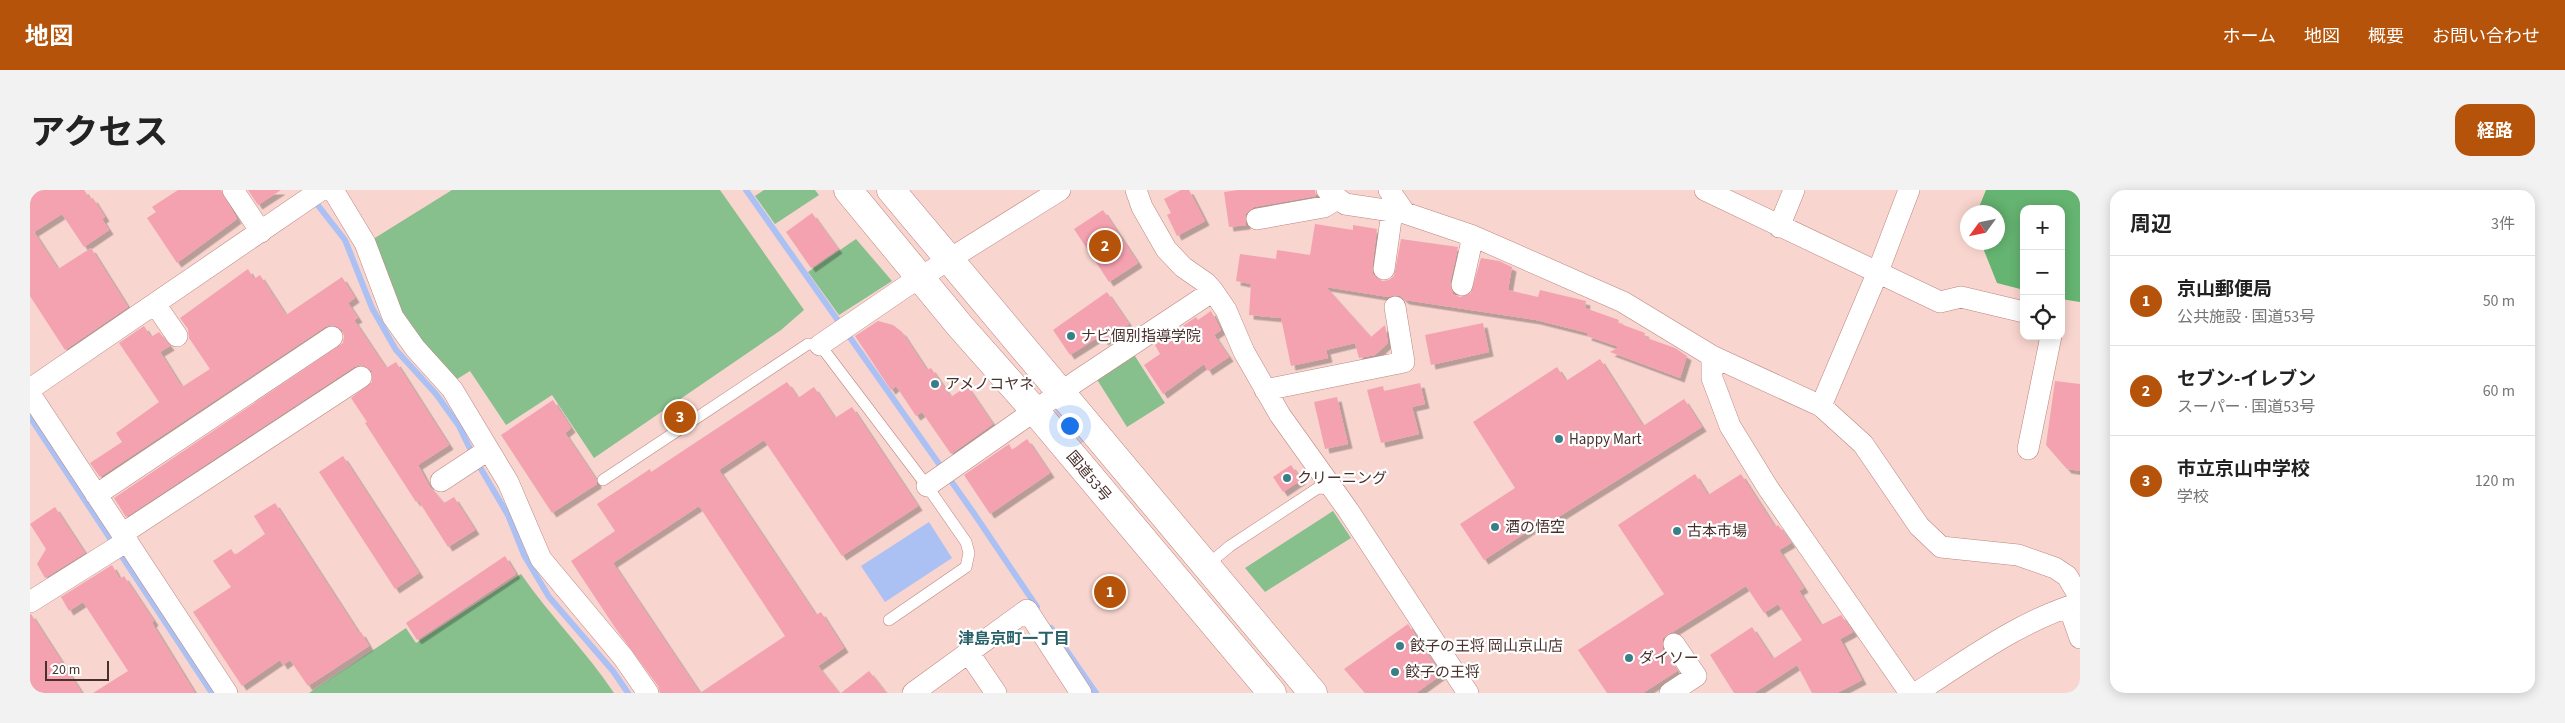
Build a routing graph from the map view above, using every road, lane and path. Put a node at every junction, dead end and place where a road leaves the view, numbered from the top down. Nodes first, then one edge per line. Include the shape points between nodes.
1 (233, 190) edge
2 (333, 190) edge
3 (848, 190) edge
4 (891, 190) edge
5 (1060, 190) edge
6 (1136, 190) edge
7 (1390, 190) edge
8 (1705, 190) edge
9 (1794, 190) edge
10 (1909, 190) edge
11 (1332, 194) edge
12 (312, 196) edge
13 (1398, 212) junction
14 (1257, 219) dead end
15 (1779, 227) junction
16 (261, 232) junction
17 (1473, 236) junction
18 (951, 259) junction
19 (1384, 269) dead end
20 (1877, 274) junction
21 (920, 278) junction
22 (1462, 285) dead end
23 (1213, 291) junction
24 (155, 304) junction
25 (1394, 306) dead end
26 (2020, 311) edge
27 (834, 335) junction
28 (177, 336) dead end
29 (332, 336) dead end
30 (2050, 340) edge
31 (1712, 356) junction
32 (362, 377) dead end
33 (30, 389) edge
34 (1265, 390) junction
35 (1062, 392) junction
36 (30, 394) edge
37 (1820, 406) junction
38 (1036, 412) junction
39 (2028, 449) dead end
40 (480, 455) junction
41 (940, 477) junction
42 (603, 480) dead end
43 (441, 481) dead end
44 (1332, 489) junction
45 (96, 495) junction
46 (120, 543) junction
47 (1206, 566) junction
48 (30, 602) edge
49 (2076, 604) edge
50 (889, 620) dead end
51 (2080, 638) edge
52 (1674, 644) dead end
53 (968, 652) junction
54 (915, 692) edge
55 (227, 693) edge
56 (648, 693) edge
57 (996, 693) edge
58 (1081, 693) edge
59 (1272, 693) edge
60 (1313, 693) edge
61 (1468, 693) edge
62 (1670, 693) edge
63 (1910, 693) edge
64 (1916, 693) edge

1 - 16 street
2 - 40 street via 365,243 393,317 415,348 452,389
3 - 21 highway, 国道53号
4 - 18 highway
5 - 18 street
6 - 23 street via 1166,249
7 - 13 street
8 - 15 street
9 - 15 street
10 - 20 street
11 - 13 street via 1345,204
11 - 14 street via 1324,207
12 - 16 street
13 - 17 street
13 - 19 street
15 - 20 street
16 - 24 street
17 - 22 street
17 - 31 street via 1623,302
18 - 21 street
18 - 35 highway
20 - 26 street via 1940,302 1961,297
20 - 37 street
21 - 27 street
21 - 38 highway, 国道53号
23 - 34 street
23 - 35 street
24 - 28 street
24 - 33 street
25 - 34 street via 1404,362
27 - 41 lane
27 - 42 lane via 808,344
29 - 45 street
30 - 39 street
31 - 37 street
31 - 63 street via 1712,378 1730,426 1768,488
32 - 46 street
34 - 44 street
35 - 38 street
35 - 47 highway
36 - 45 street
37 - 49 street via 1863,444 1919,526 1941,547 2018,555 2055,568 2067,576 2076,590
38 - 41 street
38 - 59 highway, 国道53号
40 - 43 street
40 - 56 street via 508,482 541,559
41 - 50 lane via 966,542 969,553 966,567
44 - 47 lane via 1318,488 1230,546
44 - 61 street
45 - 46 street
46 - 48 street
46 - 55 street
47 - 60 highway
49 - 51 street
49 - 64 street via 2007,635
52 - 62 street via 1696,676
53 - 54 street
53 - 57 street
53 - 58 street via 1027,610

